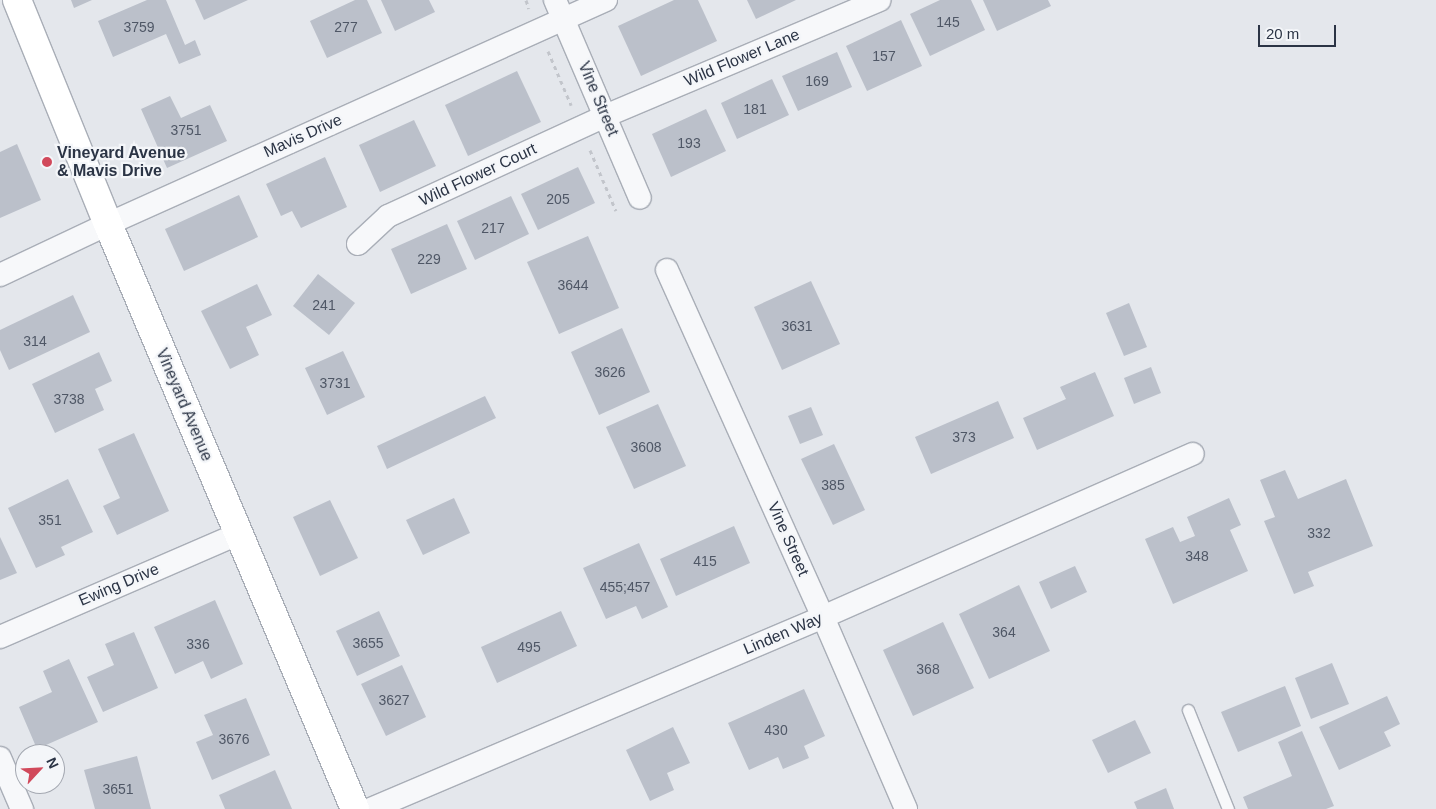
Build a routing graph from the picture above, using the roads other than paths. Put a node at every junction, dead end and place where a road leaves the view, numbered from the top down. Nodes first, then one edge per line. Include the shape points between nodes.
1 (17, 0) edge
2 (606, 0) edge
3 (879, 0) edge
4 (559, 10) edge
5 (605, 116) junction
6 (640, 198) dead end
7 (108, 224) junction
8 (358, 244) dead end
9 (667, 270) dead end
10 (0, 274) edge
11 (1193, 454) dead end
12 (238, 534) junction
13 (823, 617) junction
14 (0, 636) edge
15 (1188, 710) dead end
16 (0, 758) edge
17 (22, 809) edge
18 (355, 809) edge
19 (371, 809) edge
20 (906, 809) edge
21 (1228, 809) edge

1 - 7 street, Vineyard Avenue
2 - 4 street, Mavis Drive
3 - 5 street, Wild Flower Lane
4 - 5 street, Vine Street
4 - 7 street, Mavis Drive
5 - 6 street, Vine Street
5 - 8 street, Wild Flower Court via 388,216
7 - 10 street, Mavis Drive
7 - 12 street, Vineyard Avenue
9 - 13 street, Vine Street
11 - 13 street, Linden Way
12 - 14 street, Ewing Drive
12 - 18 street, Vineyard Avenue
13 - 19 street, Linden Way
13 - 20 street, Vine Street
15 - 21 lane
16 - 17 street

